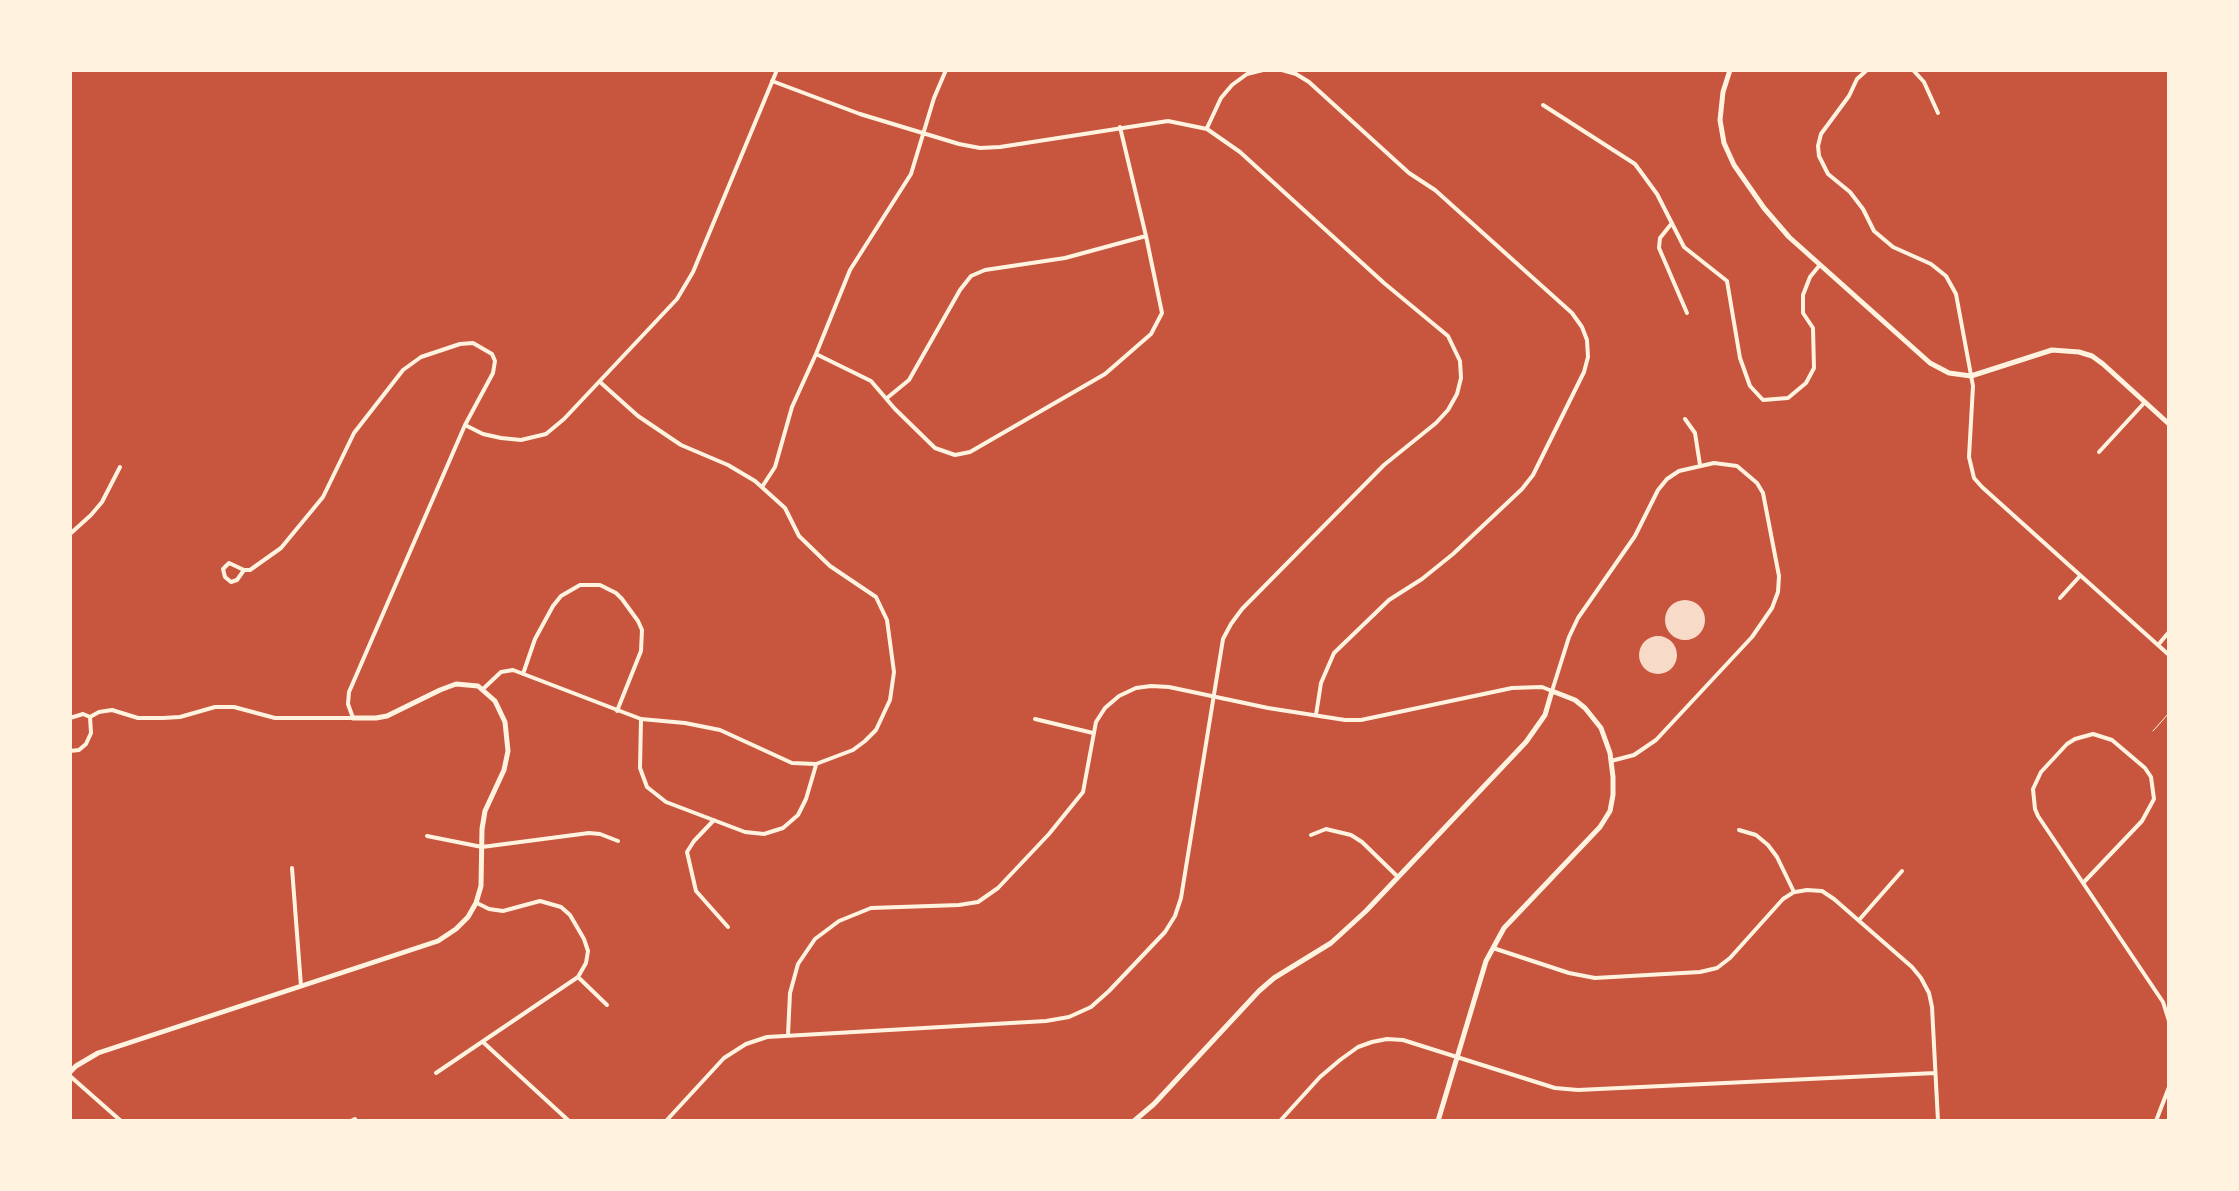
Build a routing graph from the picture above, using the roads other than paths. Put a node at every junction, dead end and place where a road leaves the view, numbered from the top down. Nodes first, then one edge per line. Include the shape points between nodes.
1 (777, 70) edge
2 (946, 70) edge
3 (1263, 70) edge
4 (1282, 70) edge
5 (1730, 70) edge
6 (1867, 70) edge
7 (1913, 70) edge
8 (772, 81) junction
9 (1544, 105) dead end
10 (1938, 113) dead end
11 (1120, 127) junction
12 (1207, 129) junction
13 (922, 134) junction
14 (1672, 223) junction
15 (1146, 236) junction
16 (1819, 266) junction
17 (1686, 313) dead end
18 (816, 354) junction
19 (1971, 376) junction
20 (600, 382) junction
21 (886, 399) junction
22 (2145, 402) junction
23 (1685, 420) dead end
24 (2169, 424) edge
25 (465, 425) junction
26 (2099, 452) dead end
27 (1700, 465) junction
28 (120, 467) dead end
29 (762, 487) junction
30 (70, 534) edge
31 (244, 570) dead end
32 (2080, 576) junction
33 (2060, 598) dead end
34 (2169, 632) edge
35 (2158, 645) junction
36 (2169, 656) edge
37 (524, 674) junction
38 (483, 690) junction
39 (1552, 691) junction
40 (1214, 698) junction
41 (617, 711) junction
42 (1316, 715) junction
43 (90, 717) junction
44 (70, 718) edge
45 (353, 718) junction
46 (641, 719) junction
47 (1035, 720) dead end
48 (1093, 733) junction
49 (70, 751) edge
50 (1611, 761) junction
51 (816, 764) junction
52 (714, 820) junction
53 (1739, 830) dead end
54 (1311, 835) dead end
55 (427, 836) dead end
56 (618, 841) dead end
57 (482, 846) junction
58 (292, 868) dead end
59 (1902, 871) dead end
60 (1398, 877) junction
61 (2084, 882) junction
62 (1794, 892) junction
63 (476, 903) junction
64 (1859, 920) junction
65 (728, 926) dead end
66 (1493, 948) junction
67 (578, 977) junction
68 (301, 986) junction
69 (607, 1005) dead end
70 (2169, 1021) edge
71 (788, 1035) junction
72 (483, 1042) junction
73 (1456, 1057) junction
74 (436, 1073) dead end
75 (1935, 1073) junction
76 (70, 1074) edge
77 (2169, 1086) edge
78 (121, 1121) edge
79 (569, 1121) edge
80 (666, 1121) edge
81 (1134, 1121) edge
82 (1280, 1121) edge
83 (1438, 1121) edge
84 (1938, 1121) edge
85 (2156, 1121) edge

1 - 8 street
2 - 13 street
3 - 12 street via 1232,85
4 - 42 street via 1309,82 1572,313 1588,357 1533,475 1453,554 1388,600 1334,653 1320,683
5 - 16 street via 1720,120 1729,155 1764,208
6 - 19 street via 1820,134 1819,156 1874,230 1946,276 1956,294
7 - 10 street
8 - 13 street
8 - 20 street via 685,288
9 - 14 street via 1635,164
11 - 12 street via 1168,121
11 - 13 street via 990,148
11 - 15 street
12 - 40 street via 1448,336 1461,378 1436,423 1363,485 1242,609 1224,638
13 - 18 street via 908,179 854,260
14 - 16 street via 1684,246 1727,280 1740,358 1763,400 1788,398 1814,368 1814,328 1803,314 1803,296
14 - 17 street via 1659,248
15 - 21 street via 971,276 908,380
15 - 21 street via 1162,314 1154,330 1105,374 961,455 935,448
16 - 19 street via 1930,364
18 - 21 street via 871,381
18 - 29 street
19 - 22 street via 2064,349 2092,356
19 - 32 street via 1974,478
20 - 25 street via 546,434 501,438
20 - 29 street via 681,445
22 - 24 street
22 - 26 street
23 - 27 street via 1695,433
25 - 31 street via 495,361 472,343 420,357 402,370 354,433 323,497 281,548
25 - 45 street via 348,692
27 - 39 street via 1679,471 1658,490 1578,618
27 - 50 street via 1737,466 1757,482 1778,592 1752,637 1656,740
28 - 30 street via 102,502
29 - 51 street via 785,508 799,536 876,598 887,620 894,684 883,717 853,750
32 - 33 street
32 - 35 street
34 - 35 street
35 - 36 street
37 - 38 street via 501,672
37 - 41 street
37 - 41 street via 553,606 580,585 600,584 638,620 643,641
38 - 45 street via 456,684 387,716
38 - 57 street via 501,711 508,752 485,811
39 - 42 street via 1512,688 1361,720
39 - 50 street via 1593,717
39 - 60 street via 1526,742
40 - 42 street
40 - 48 street via 1169,687 1136,688 1105,708
40 - 71 street via 1175,916 1092,1007 1046,1021
41 - 46 street
43 - 44 street
43 - 45 street via 112,710 180,717 234,707 275,718
43 - 49 street via 86,744
46 - 51 street via 720,730 792,763
46 - 52 street via 640,768 647,787 666,802
47 - 48 street
48 - 71 street via 1083,792 998,888 959,905 871,908 814,939 790,993
50 - 66 street via 1613,795 1600,827 1504,928
51 - 52 street via 798,815 783,828 745,832
52 - 65 street via 687,852 696,891
53 - 62 street via 1768,845
54 - 60 street via 1326,829 1351,835
55 - 57 street
56 - 57 street via 589,833
57 - 63 street
58 - 68 street
59 - 64 street
60 - 81 street via 1331,943 1258,991
61 - 61 street via 2038,816 2033,789 2067,744 2094,734 2145,768 2154,798 2142,821
61 - 70 street
62 - 64 street via 1822,891
62 - 66 street via 1730,958 1700,972 1596,978
63 - 67 street via 503,911 540,901 561,907 588,951
63 - 68 street via 438,941
64 - 75 street via 1912,967 1929,992
66 - 73 street
67 - 69 street
67 - 72 street
68 - 76 street via 98,1053
71 - 80 street via 746,1044 724,1058
72 - 74 street
72 - 79 street
73 - 75 street via 1578,1090
73 - 82 street via 1403,1040 1372,1042 1320,1078
73 - 83 street
75 - 84 street
76 - 78 street
77 - 85 street

